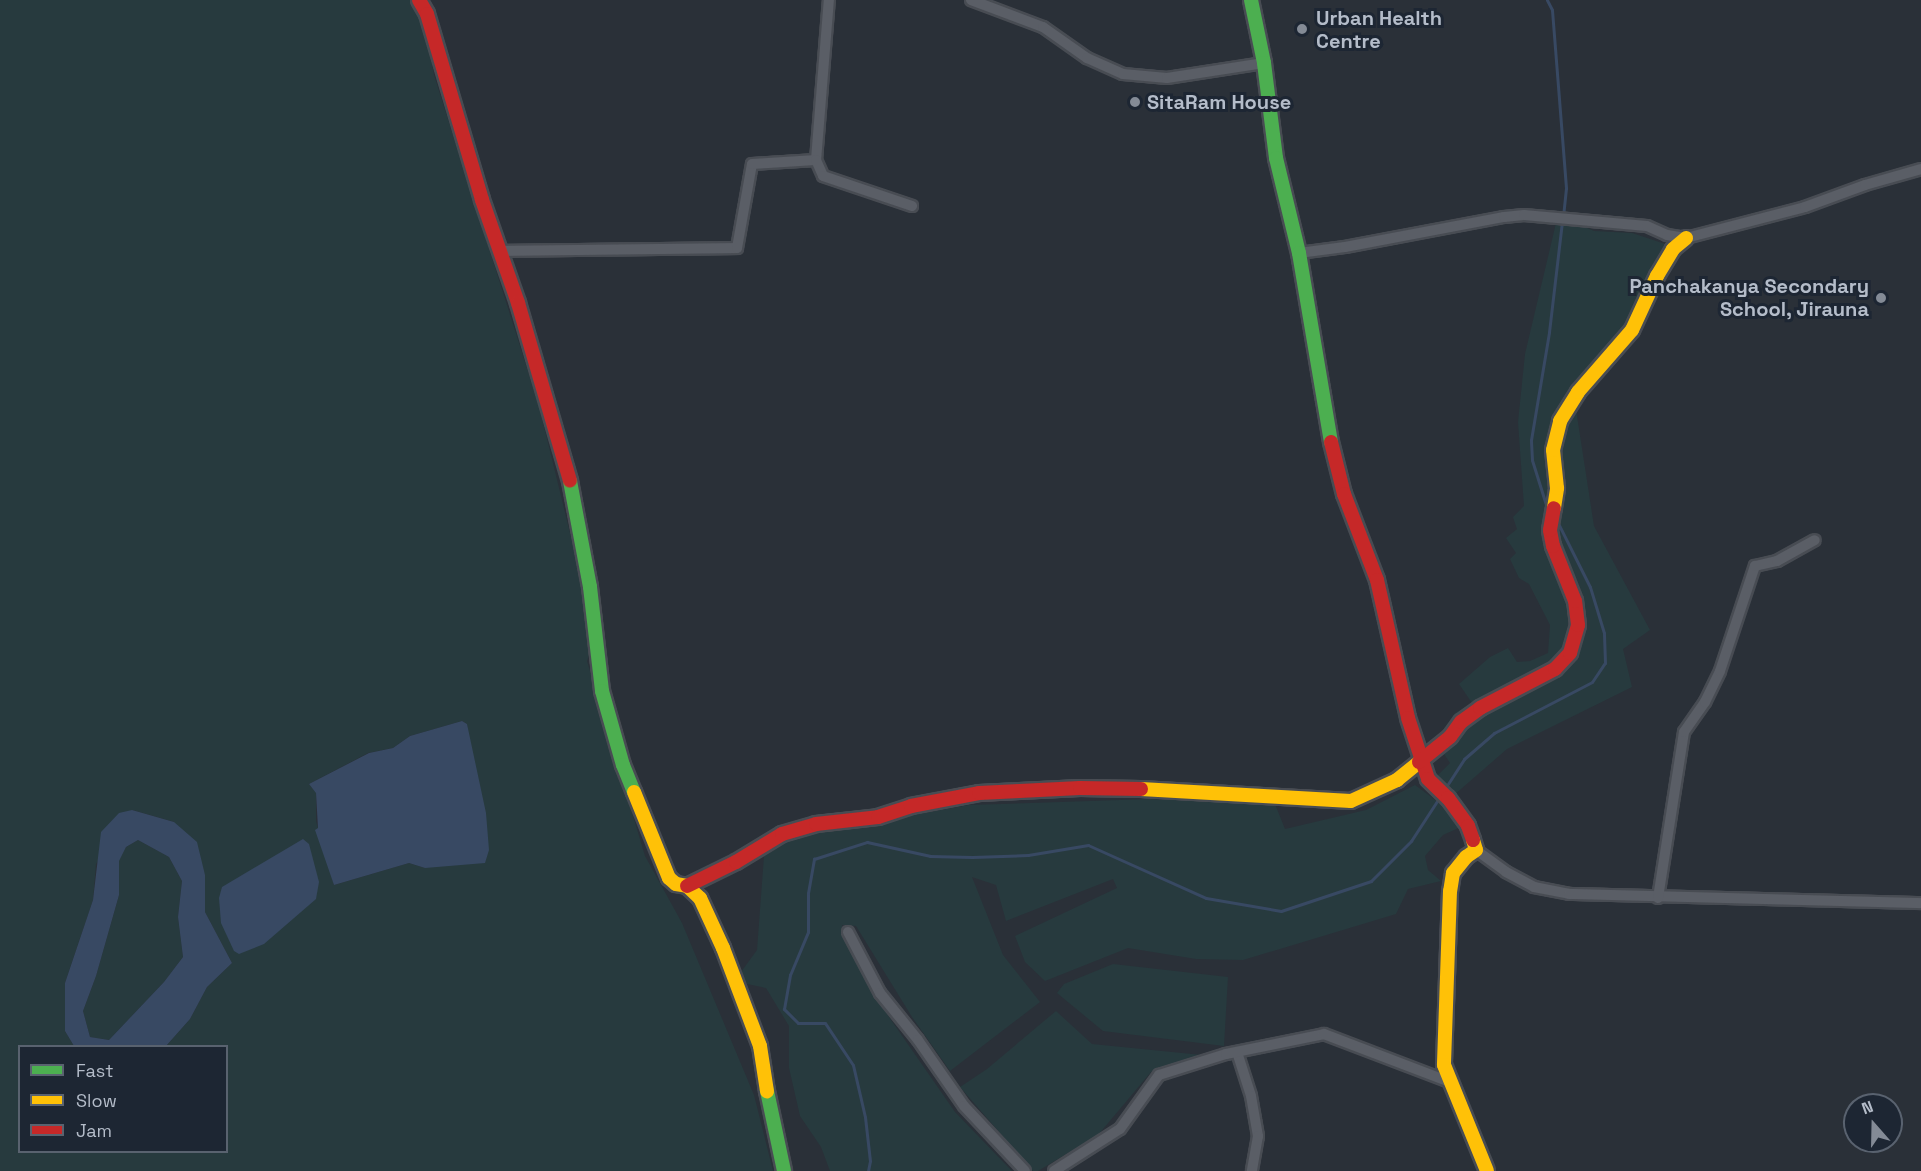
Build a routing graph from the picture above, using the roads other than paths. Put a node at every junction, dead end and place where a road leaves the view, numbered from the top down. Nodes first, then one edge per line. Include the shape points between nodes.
1 (419, 0) edge
2 (828, 0) edge
3 (971, 0) edge
4 (1251, 0) edge
5 (1264, 63) junction
6 (816, 160) junction
7 (1921, 169) edge
8 (912, 206) dead end
9 (1686, 238) junction
10 (500, 251) junction
11 (1299, 253) junction
12 (1815, 540) dead end
13 (1422, 761) junction
14 (1476, 850) junction
15 (687, 886) junction
16 (1658, 898) junction
17 (1921, 903) edge
18 (848, 932) dead end
19 (1237, 1052) junction
20 (1450, 1082) junction
21 (784, 1171) edge
22 (1024, 1171) edge
23 (1053, 1171) edge
24 (1251, 1171) edge
25 (1487, 1171) edge

1 - 10 street via 427,14
2 - 6 street
3 - 5 street via 1043,27 1087,58 1123,74 1167,78
4 - 5 street
5 - 11 street via 1276,158
6 - 8 street via 823,176
6 - 10 street via 752,165 737,248
7 - 9 street via 1805,207
9 - 11 street via 1647,226 1504,217
9 - 13 street via 1673,249 1657,276 1632,330 1578,392 1560,421 1553,450 1557,488 1550,530 1575,601 1578,625 1570,653 1555,669 1470,715
10 - 15 street via 569,477 590,587 602,691 623,765 669,878
11 - 13 street via 1332,449 1344,494 1377,580 1408,718
12 - 16 street via 1777,561 1755,566 1720,671 1684,732
13 - 14 street via 1428,779 1468,826
13 - 15 street via 1397,780 1351,801 1206,791 1080,788 978,793 878,817 782,834
14 - 16 street via 1534,887 1569,894
14 - 20 street via 1453,873 1450,891 1444,1065
15 - 21 street via 700,898 723,948 760,1046
16 - 17 street
18 - 22 street via 880,993 964,1106
19 - 20 street via 1324,1034
19 - 23 street via 1159,1075 1120,1130
19 - 24 street via 1258,1136
20 - 25 street

